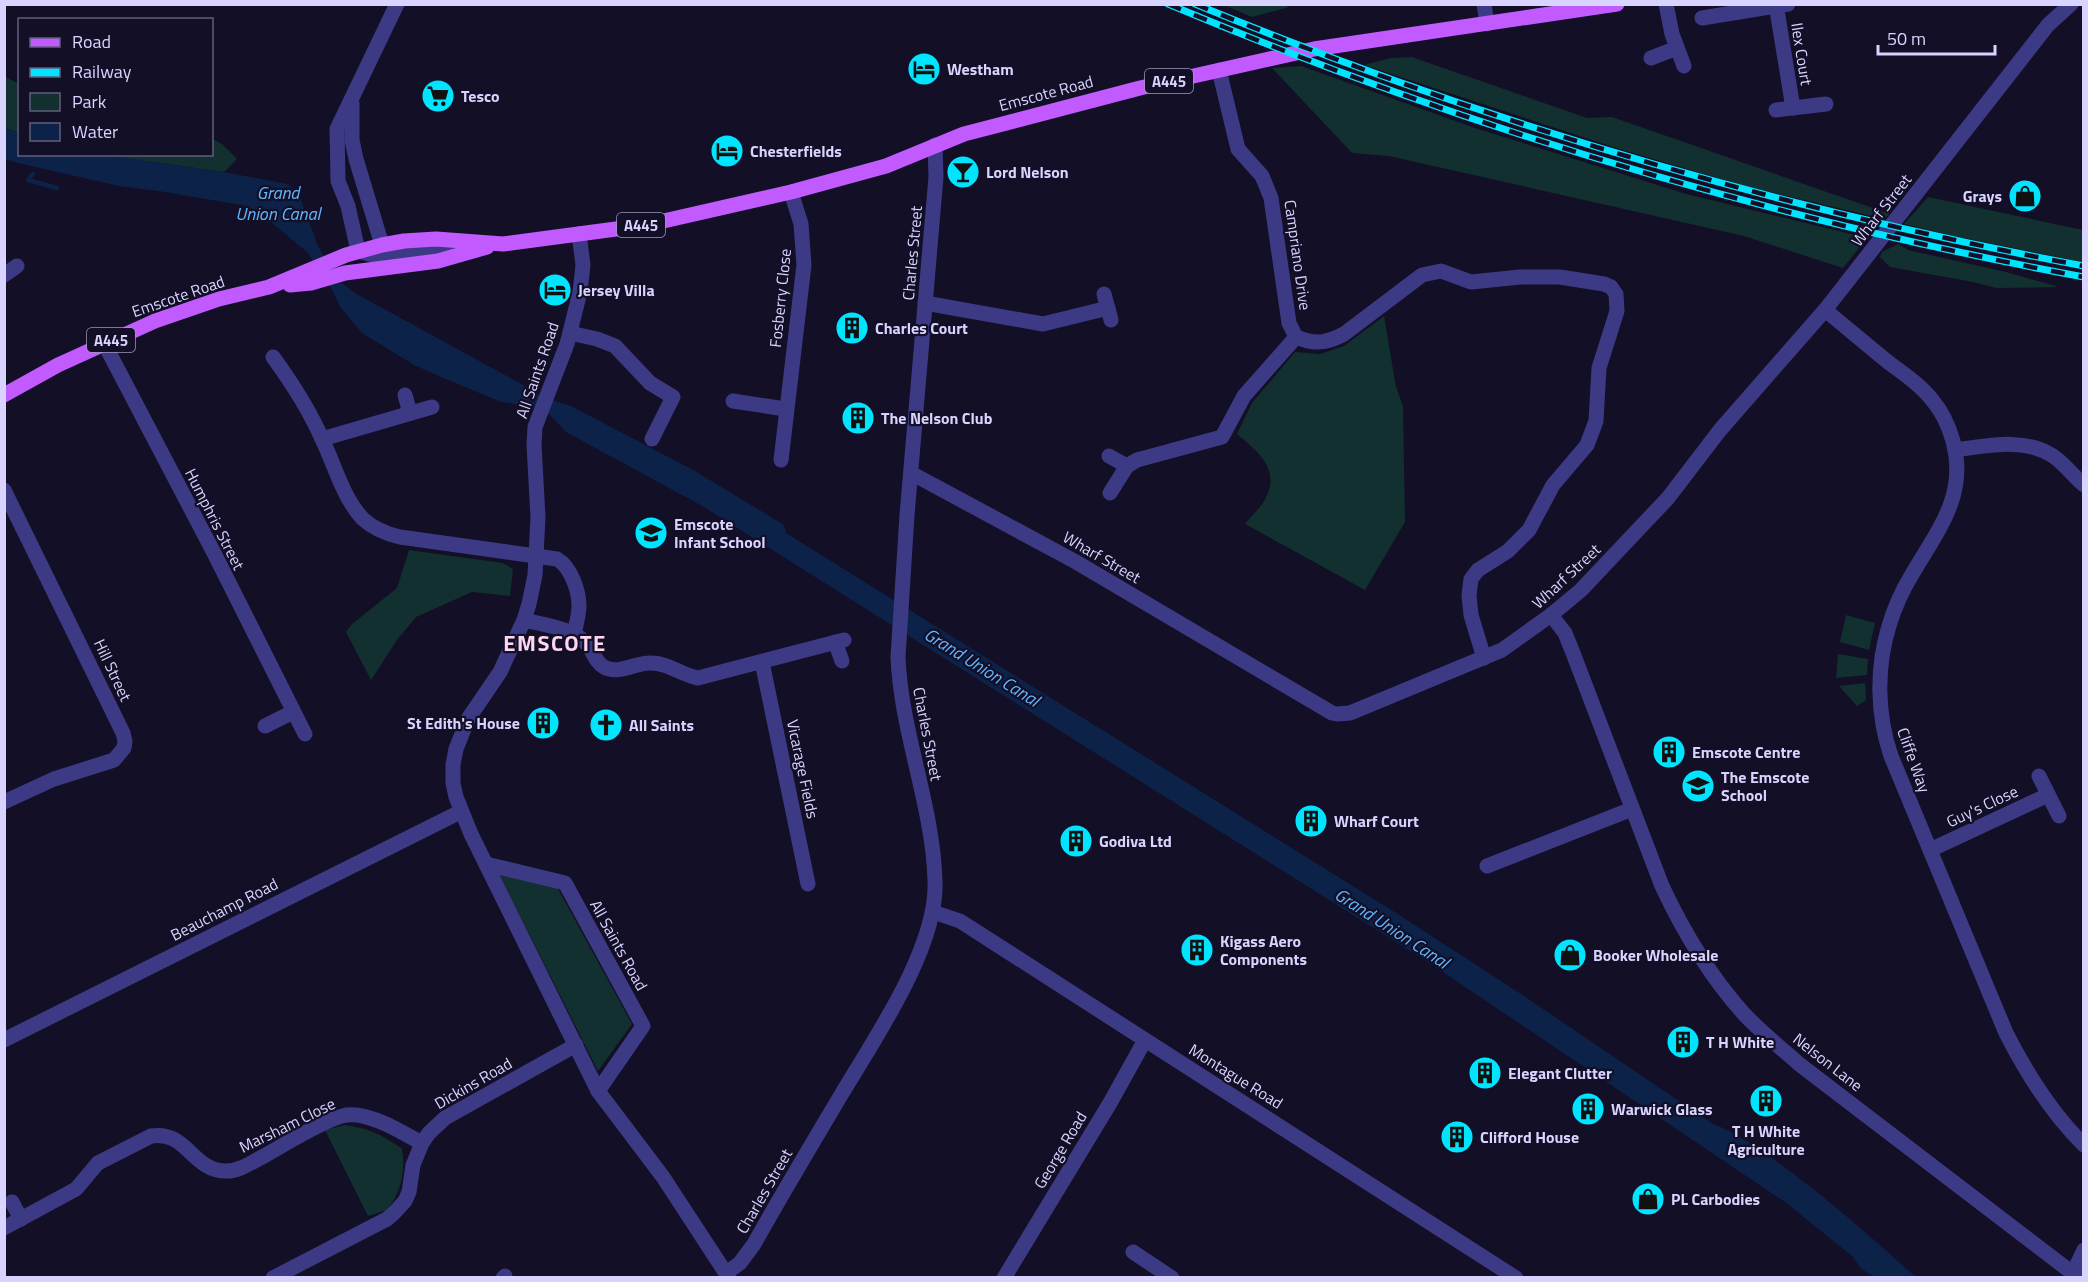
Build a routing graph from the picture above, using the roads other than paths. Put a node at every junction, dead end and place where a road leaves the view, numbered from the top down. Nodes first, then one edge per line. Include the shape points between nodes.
1 (397, 4) edge
2 (1484, 4) edge
3 (1617, 4) edge
4 (1666, 4) edge
5 (2070, 4) edge
6 (1780, 5) edge
7 (1580, 7) edge
8 (1702, 18) dead end
9 (1487, 24) junction
10 (1677, 48) junction
11 (1651, 58) dead end
12 (1684, 66) dead end
13 (1220, 70) junction
14 (352, 100) junction
15 (1826, 104) dead end
16 (1793, 108) junction
17 (1776, 110) dead end
18 (935, 145) junction
19 (791, 192) junction
20 (579, 234) junction
21 (493, 245) junction
22 (377, 250) junction
23 (358, 251) junction
24 (461, 255) junction
25 (338, 270) junction
26 (926, 303) junction
27 (1108, 307) dead end
28 (1825, 310) junction
29 (570, 333) junction
30 (1296, 337) junction
31 (104, 343) junction
32 (273, 357) dead end
33 (4, 395) edge
34 (405, 395) dead end
35 (733, 401) dead end
36 (432, 407) dead end
37 (785, 409) junction
38 (410, 414) junction
39 (322, 439) junction
40 (652, 439) dead end
41 (1955, 450) junction
42 (1109, 456) dead end
43 (781, 460) dead end
44 (1127, 466) junction
45 (911, 473) junction
46 (2084, 485) edge
47 (4, 490) edge
48 (1110, 493) dead end
49 (536, 555) junction
50 (1551, 615) junction
51 (524, 620) junction
52 (573, 634) junction
53 (1484, 658) junction
54 (842, 661) dead end
55 (762, 662) junction
56 (293, 712) junction
57 (265, 726) dead end
58 (305, 734) dead end
59 (2039, 776) dead end
60 (2048, 795) junction
61 (4, 802) edge
62 (1632, 809) junction
63 (460, 812) junction
64 (2059, 816) dead end
65 (1930, 849) junction
66 (486, 864) junction
67 (1487, 866) dead end
68 (808, 884) dead end
69 (933, 912) junction
70 (4, 1040) edge
71 (1145, 1040) junction
72 (576, 1045) junction
73 (598, 1091) junction
74 (422, 1143) junction
75 (2084, 1145) edge
76 (12, 1202) dead end
77 (21, 1219) junction
78 (4, 1228) edge
79 (2084, 1250) edge
80 (1133, 1252) dead end
81 (728, 1275) edge
82 (2076, 1275) edge
83 (273, 1278) edge
84 (1004, 1278) edge
85 (1172, 1278) edge
86 (1516, 1278) edge

1 - 14 street
2 - 9 street
3 - 7 main road, Emscote Road / A445
4 - 10 street
5 - 28 street, Wharf Street via 2048,25
6 - 8 street, Ilex Court
6 - 16 street, Ilex Court
7 - 9 main road, Emscote Road / A445
9 - 13 main road, Emscote Road / A445 via 1314,49
10 - 11 street
10 - 12 street
13 - 18 main road, Emscote Road / A445 via 1088,100
13 - 30 street, Campriano Drive via 1238,149 1262,176 1271,198 1289,323
14 - 22 street via 352,140
14 - 23 street via 337,129 336,163
15 - 16 street, Ilex Court
16 - 17 street, Ilex Court
18 - 19 main road, Emscote Road / A445 via 886,166
18 - 26 street, Charles Street
19 - 20 main road, Emscote Road / A445 via 646,225
19 - 37 street, Fosberry Close via 801,224 804,265
20 - 21 main road, Emscote Road / A445
20 - 29 street, All Saints Road via 583,277
21 - 22 main road, Emscote Road / A445 via 436,239 404,241
21 - 24 main road, Emscote Road / A445
22 - 23 main road, Emscote Road / A445
22 - 24 street
22 - 25 street
23 - 25 main road, Emscote Road / A445
24 - 25 main road, Emscote Road / A445 via 438,261
25 - 31 main road, Emscote Road / A445 via 219,299
26 - 27 street via 1043,324
26 - 45 street, Charles Street
28 - 41 street, Cliffe Way via 1923,389 1941,411
28 - 50 street, Wharf Street via 1720,430 1668,498 1581,590
29 - 40 street via 615,346 655,387 674,397
29 - 49 street, All Saints Road via 535,427
30 - 44 street via 1244,396 1222,437 1149,455
30 - 53 street via 1312,342 1331,341 1422,275 1434,272 1471,282 1534,276 1584,280 1611,287 1616,294 1617,311 1599,368 1596,421 1587,445 1553,485 1529,530 1471,579 1471,615
31 - 33 main road, Emscote Road / A445
31 - 56 street, Humphris Street
32 - 39 street
34 - 38 street
35 - 37 street
36 - 38 street
37 - 43 street, Fosberry Close
38 - 39 street
39 - 49 street via 354,507 377,529 400,537
41 - 46 street via 2010,444 2032,447 2054,456
41 - 65 street, Cliffe Way via 1958,473 1954,499 1897,606 1883,650 1879,685 1886,743
42 - 44 street
44 - 48 street
45 - 53 street, Wharf Street via 1076,562 1337,714 1350,713
45 - 69 street, Charles Street via 898,675 933,852
47 - 61 street, Hill Street via 74,628 125,741 114,760 54,779
49 - 51 street, All Saints Road
49 - 52 street via 557,559 568,569 579,599
50 - 53 street, Wharf Street
50 - 62 street, Nelson Lane via 1565,633
51 - 52 street
51 - 63 street, All Saints Road via 500,672 468,718 456,749 453,783
52 - 55 street via 589,646 604,668 613,670 652,662 692,677 704,677
54 - 55 street via 840,641
55 - 68 street, Vicarage Fields
56 - 57 street
56 - 58 street, Humphris Street
59 - 60 street
60 - 64 street
60 - 65 street, Guy's Close
62 - 67 street
62 - 82 street, Nelson Lane via 1679,922 1699,957 1745,1015 1799,1064
63 - 66 street, All Saints Road
63 - 70 street, Beauchamp Road
65 - 75 street, Cliffe Way via 1993,1004 2019,1057 2048,1105
66 - 72 street, All Saints Road
66 - 73 street, All Saints Road via 565,883 643,1026
69 - 71 street, Montague Road via 960,921
69 - 81 street, Charles Street via 918,957 886,1018 754,1244
71 - 84 street, George Road
71 - 86 street, Montague Road
72 - 73 street, All Saints Road
72 - 74 street, Dickins Road via 445,1118
73 - 81 street, All Saints Road via 663,1177
74 - 77 street, Marsham Close via 373,1118 348,1115 330,1120 227,1172 203,1164 176,1139 151,1136 98,1163 76,1189
74 - 83 street, Dickins Road via 413,1165 409,1192 394,1213
76 - 77 street
77 - 78 street, Marsham Close
79 - 82 street
80 - 85 street

